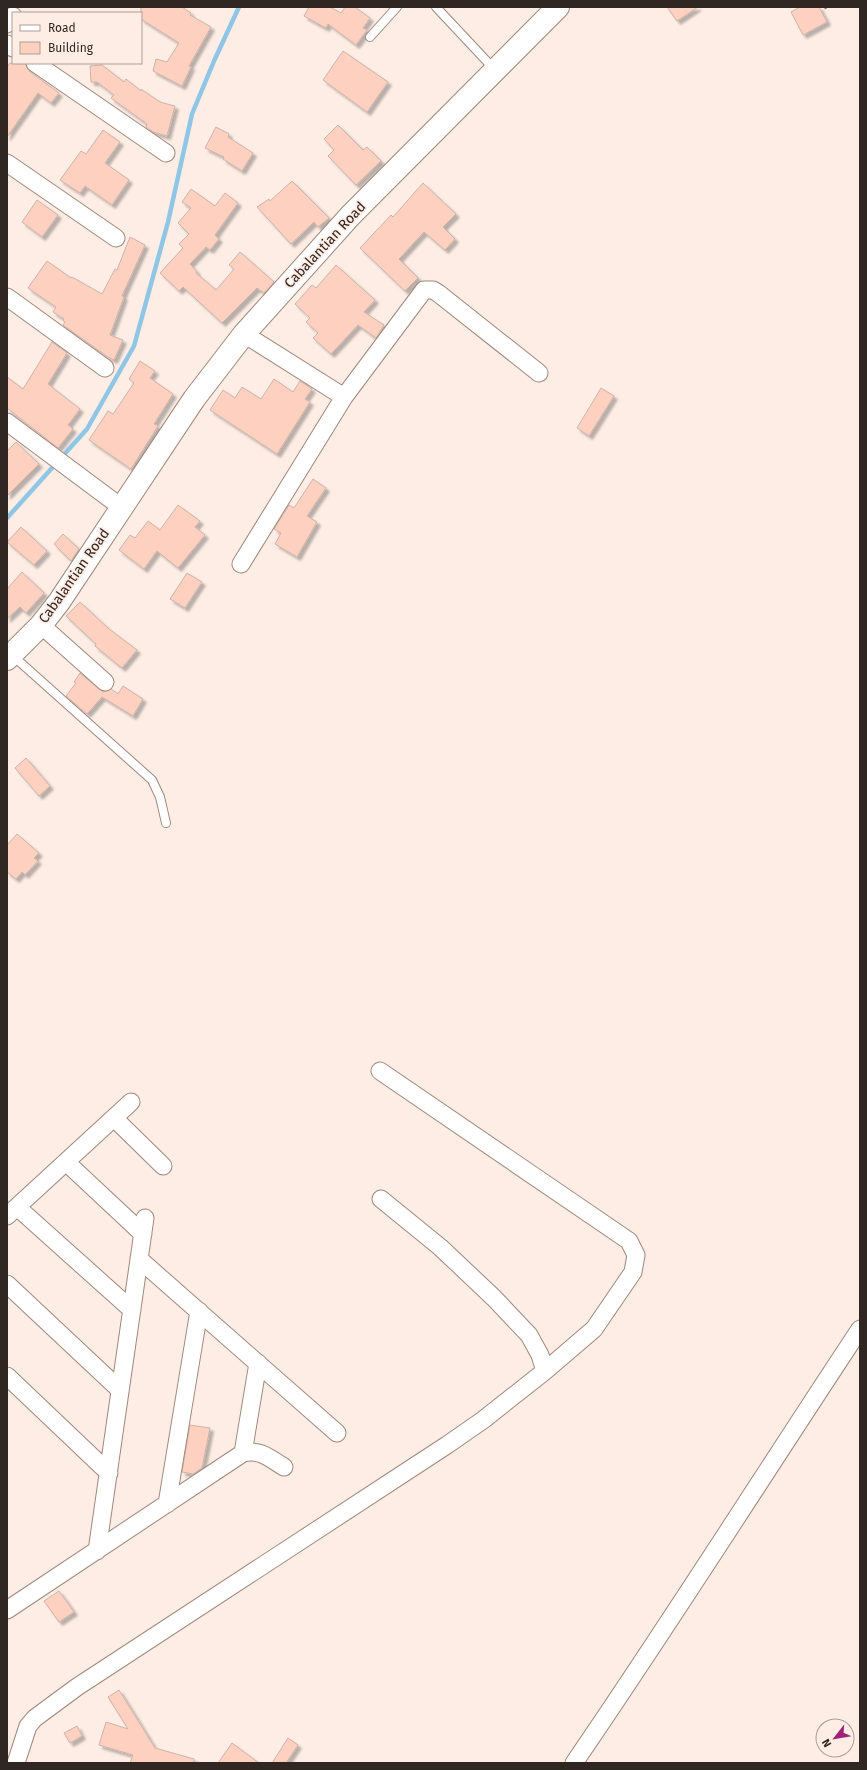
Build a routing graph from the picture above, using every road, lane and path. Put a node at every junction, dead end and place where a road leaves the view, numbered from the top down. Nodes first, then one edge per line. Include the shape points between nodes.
1 (397, 7) edge
2 (436, 7) edge
3 (558, 7) edge
4 (370, 37) dead end
5 (36, 64) edge
6 (495, 71) junction
7 (166, 153) dead end
8 (7, 163) edge
9 (116, 238) dead end
10 (7, 297) edge
11 (244, 334) junction
12 (105, 368) dead end
13 (538, 373) dead end
14 (344, 397) junction
15 (7, 422) edge
16 (121, 507) junction
17 (241, 564) dead end
18 (41, 626) junction
19 (9, 657) edge
20 (105, 682) dead end
21 (166, 823) dead end
22 (380, 1071) dead end
23 (131, 1102) dead end
24 (114, 1118) junction
25 (66, 1162) junction
26 (163, 1166) dead end
27 (381, 1199) dead end
28 (12, 1212) edge
29 (139, 1259) junction
30 (7, 1284) edge
31 (132, 1310) junction
32 (199, 1311) junction
33 (860, 1329) edge
34 (258, 1363) junction
35 (545, 1371) junction
36 (7, 1376) edge
37 (120, 1390) junction
38 (337, 1433) dead end
39 (243, 1454) junction
40 (284, 1467) dead end
41 (109, 1474) junction
42 (166, 1504) junction
43 (97, 1551) junction
44 (7, 1610) edge
45 (16, 1763) edge
46 (574, 1763) edge

1 - 4 lane
2 - 6 lane
3 - 6 street, Cabalantian Road
5 - 7 street
6 - 11 street, Cabalantian Road via 350,216
8 - 9 street
10 - 12 street
11 - 14 street
11 - 16 street, Cabalantian Road via 194,399
13 - 14 street via 433,290 424,290
14 - 17 street
15 - 16 street
16 - 18 street, Cabalantian Road
18 - 19 street, Cabalantian Road
18 - 20 street
19 - 21 lane via 152,780 160,797
22 - 35 street via 629,1241 636,1255 633,1272 594,1329
23 - 24 street
24 - 25 street
24 - 26 street
25 - 28 street
25 - 29 street via 144,1226
27 - 35 street via 440,1247 494,1298 529,1335
28 - 31 street
29 - 31 street
29 - 32 street
30 - 37 street
31 - 37 street
32 - 34 street
32 - 42 street
33 - 46 street
34 - 38 street
34 - 39 street
35 - 45 street via 447,1445 83,1683 35,1718 28,1726
36 - 41 street
37 - 41 street
39 - 40 street via 259,1452
39 - 42 street
41 - 43 street
42 - 43 street
43 - 44 street

